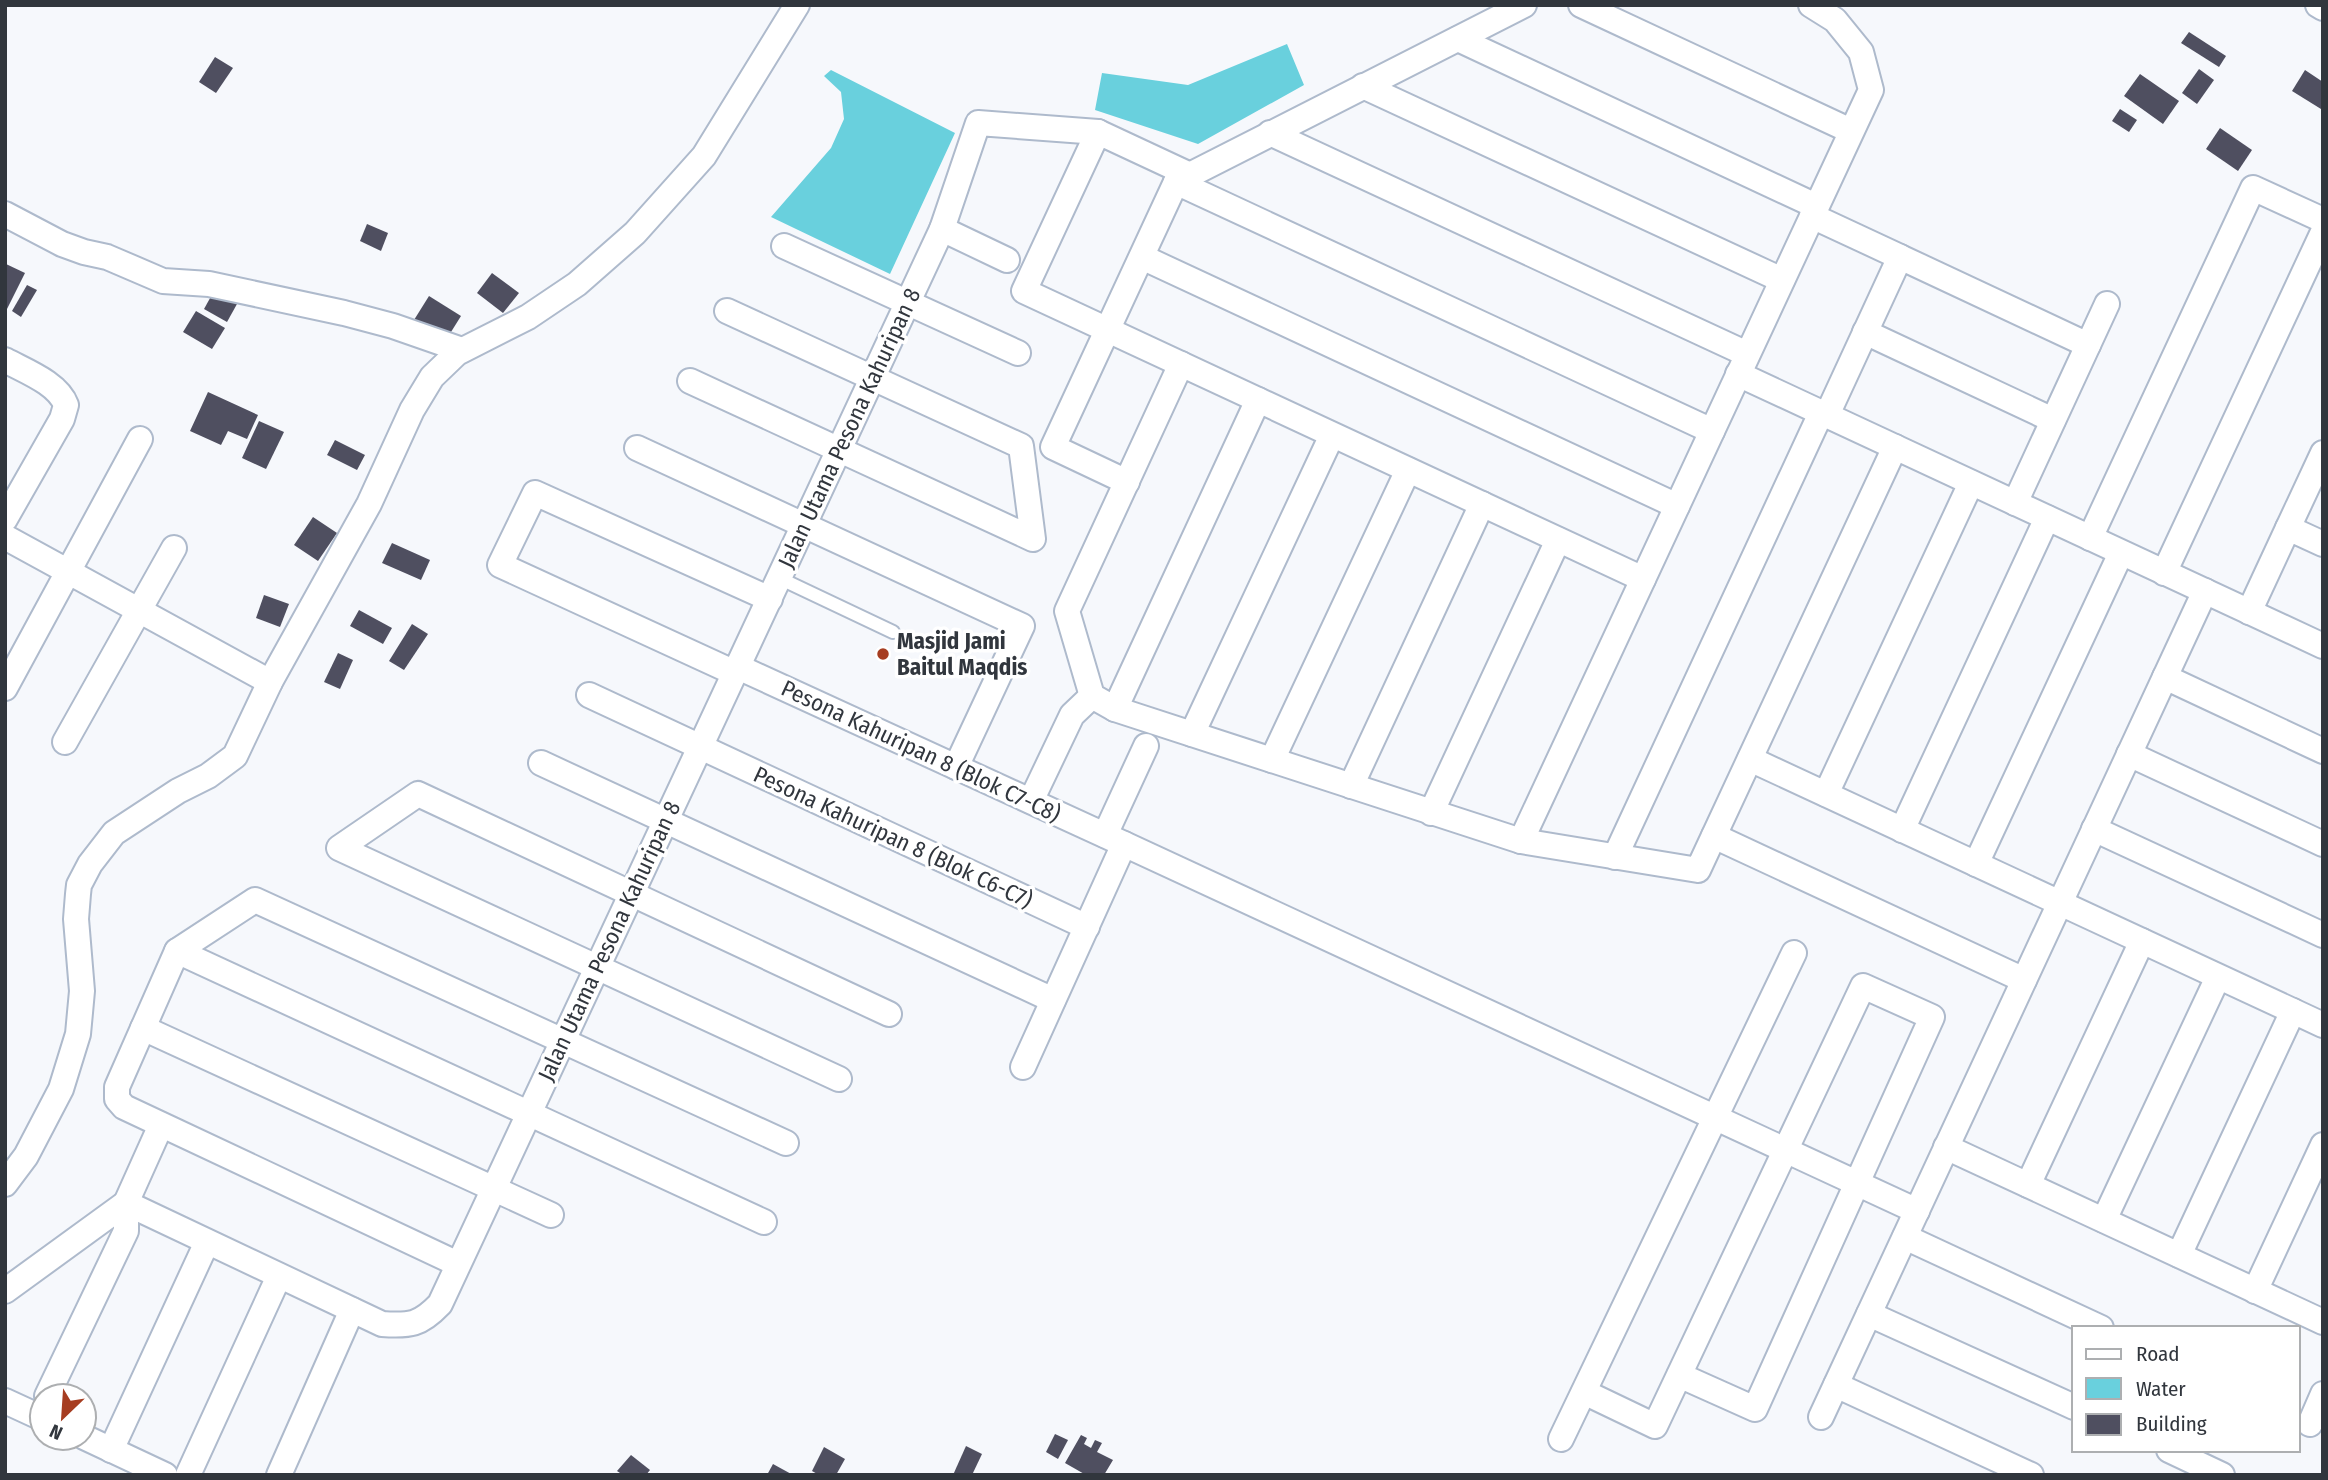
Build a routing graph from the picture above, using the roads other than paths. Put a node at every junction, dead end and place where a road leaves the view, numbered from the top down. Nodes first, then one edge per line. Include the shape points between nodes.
1 (797, 5) edge
2 (1524, 5) edge
3 (1581, 5) edge
4 (2318, 5) edge
5 (1813, 6) edge
6 (2323, 8) edge
7 (1458, 39) junction
8 (1363, 86) junction
9 (1851, 131) junction
10 (1098, 132) junction
11 (1270, 133) junction
12 (1182, 178) junction
13 (1814, 211) junction
14 (5, 214) edge
15 (2323, 220) edge
16 (942, 229) junction
17 (2323, 232) edge
18 (784, 246) dead end
19 (1142, 257) junction
20 (1900, 257) junction
21 (1007, 261) dead end
22 (1782, 280) junction
23 (908, 303) junction
24 (2107, 304) dead end
25 (727, 311) dead end
26 (1107, 330) junction
27 (1865, 332) junction
28 (2088, 345) junction
29 (462, 351) junction
30 (1018, 353) dead end
31 (5, 360) edge
32 (1181, 364) junction
33 (1742, 364) junction
34 (872, 378) junction
35 (690, 381) dead end
36 (1258, 400) junction
37 (1824, 414) junction
38 (2053, 419) junction
39 (1712, 431) junction
40 (1332, 435) junction
41 (139, 439) dead end
42 (1895, 447) junction
43 (637, 448) dead end
44 (839, 450) junction
45 (2323, 453) edge
46 (1408, 470) junction
47 (1127, 482) junction
48 (1971, 483) junction
49 (2015, 503) junction
50 (1482, 505) junction
51 (1677, 506) junction
52 (2047, 518) junction
53 (5, 519) edge
54 (804, 525) junction
55 (2288, 528) junction
56 (5, 537) edge
57 (2090, 538) junction
58 (1558, 540) junction
59 (2323, 544) edge
60 (174, 548) dead end
61 (2121, 553) junction
62 (69, 572) junction
63 (2164, 573) junction
64 (1643, 579) junction
65 (774, 588) junction
66 (2205, 592) junction
67 (139, 611) junction
68 (2249, 612) junction
69 (893, 632) dead end
70 (2323, 646) edge
71 (736, 670) junction
72 (2165, 677) junction
73 (270, 682) junction
74 (5, 688) edge
75 (589, 695) dead end
76 (1092, 696) junction
77 (1115, 709) junction
78 (1192, 734) junction
79 (65, 742) dead end
80 (1146, 746) dead end
81 (700, 747) junction
82 (2323, 751) edge
83 (2129, 754) junction
84 (1750, 759) junction
85 (1272, 760) junction
86 (541, 763) dead end
87 (956, 767) junction
88 (1351, 786) junction
89 (1826, 794) junction
90 (1031, 802) junction
91 (1431, 813) junction
92 (666, 821) junction
93 (2095, 828) junction
94 (1902, 830) junction
95 (1714, 836) junction
96 (1114, 840) junction
97 (1521, 841) junction
98 (2323, 844) edge
99 (1615, 857) junction
100 (1976, 864) junction
101 (632, 894) junction
102 (2060, 903) junction
103 (1087, 927) junction
104 (2323, 935) edge
105 (2142, 941) junction
106 (177, 951) junction
107 (1794, 953) dead end
108 (597, 967) junction
109 (2218, 977) junction
110 (2024, 980) junction
111 (1053, 1000) junction
112 (2293, 1011) junction
113 (889, 1014) dead end
114 (2323, 1025) edge
115 (143, 1028) junction
116 (563, 1041) junction
117 (1023, 1067) dead end
118 (839, 1079) dead end
119 (529, 1113) junction
120 (1715, 1117) junction
121 (162, 1125) junction
122 (786, 1143) dead end
123 (2323, 1145) edge
124 (1946, 1147) junction
125 (1786, 1150) junction
126 (1857, 1183) junction
127 (5, 1184) edge
128 (2028, 1185) junction
129 (493, 1189) junction
130 (125, 1203) junction
131 (1917, 1211) junction
132 (551, 1215) dead end
133 (2105, 1220) junction
134 (764, 1222) dead end
135 (1905, 1237) junction
136 (207, 1242) junction
137 (2179, 1255) junction
138 (458, 1264) junction
139 (279, 1276) junction
140 (2255, 1290) junction
141 (5, 1291) edge
142 (352, 1310) junction
143 (1870, 1314) junction
144 (2323, 1322) edge
145 (2097, 1326) edge
146 (1679, 1375) junction
147 (55, 1382) edge
148 (1836, 1385) junction
149 (1584, 1392) junction
150 (2323, 1394) edge
151 (5, 1401) edge
152 (28, 1406) edge
153 (2072, 1406) edge
154 (1821, 1417) dead end
155 (2310, 1424) edge
156 (1561, 1439) dead end
157 (98, 1444) edge
158 (111, 1450) junction
159 (2173, 1452) edge
160 (165, 1475) edge
161 (188, 1475) edge
162 (279, 1475) edge
163 (2031, 1475) edge
164 (2222, 1475) edge

1 - 29 street via 704,156 635,233 552,302
2 - 7 street
3 - 9 street
4 - 6 street
5 - 9 street via 1835,20 1861,52 1871,90
7 - 8 street
7 - 13 street
8 - 11 street
8 - 22 street
9 - 13 street
10 - 12 street
10 - 16 street, Jalan Utama Pesona Kahuripan 8 via 978,123
10 - 26 street via 1024,292
11 - 12 street
11 - 33 street
12 - 19 street
12 - 39 street
13 - 20 street
13 - 22 street
14 - 29 street via 62,244 163,281 209,285 344,313
15 - 57 street via 2253,188
16 - 21 street
16 - 23 street, Jalan Utama Pesona Kahuripan 8
17 - 63 street
18 - 23 street
19 - 26 street
19 - 51 street
20 - 27 street
20 - 28 street
22 - 33 street
23 - 30 street
23 - 34 street, Jalan Utama Pesona Kahuripan 8
24 - 28 street
25 - 34 street
26 - 32 street
26 - 47 street via 1053,447
27 - 37 street
27 - 38 street
28 - 38 street
29 - 73 street via 432,377 412,410 375,494
31 - 53 street via 51,386 66,405
32 - 36 street
32 - 47 street
33 - 37 street
33 - 39 street
34 - 44 street, Jalan Utama Pesona Kahuripan 8
34 - 44 street via 1021,446 1033,539
35 - 44 street
36 - 40 street
36 - 77 street
37 - 42 street
37 - 99 street
38 - 49 street
39 - 51 street
40 - 46 street
40 - 78 street
41 - 62 street
42 - 48 street
42 - 84 street
43 - 54 street
44 - 54 street, Jalan Utama Pesona Kahuripan 8
45 - 55 street
46 - 50 street
46 - 85 street
47 - 76 street via 1067,611
48 - 49 street
48 - 89 street
49 - 52 street
50 - 58 street
50 - 88 street
51 - 64 street
52 - 57 street
52 - 94 street
54 - 65 street, Jalan Utama Pesona Kahuripan 8
54 - 87 street via 1022,626
55 - 59 street
55 - 68 street
56 - 62 street
57 - 61 street
58 - 64 street
58 - 91 street
60 - 67 street
61 - 63 street
61 - 100 street
62 - 67 street
62 - 74 street
63 - 66 street
64 - 97 street
65 - 69 lane
65 - 71 street, Jalan Utama Pesona Kahuripan 8
65 - 71 street, Pesona Kahuripan 8 (Blok C7-C8) via 535,493 500,565
66 - 68 street
66 - 72 street
67 - 73 street
67 - 79 street
68 - 70 street
71 - 81 street, Jalan Utama Pesona Kahuripan 8
71 - 87 street, Pesona Kahuripan 8 (Blok C7-C8)
72 - 82 street
72 - 83 street
73 - 127 street via 235,756 114,833 84,873 76,919 82,991 78,1034 61,1089 26,1156
75 - 81 street, Pesona Kahuripan 8 (Blok C6-C7)
76 - 77 street
76 - 90 street via 1072,715
77 - 78 street
78 - 85 street
80 - 96 street
81 - 92 street, Jalan Utama Pesona Kahuripan 8
81 - 103 street, Pesona Kahuripan 8 (Blok C6-C7)
83 - 93 street
83 - 98 street
84 - 89 street
84 - 95 street
85 - 88 street
86 - 92 street
87 - 90 street, Pesona Kahuripan 8 (Blok C7-C8)
88 - 91 street
89 - 94 street
90 - 96 street, Pesona Kahuripan 8 (Blok C7-C8)
91 - 97 street
92 - 101 street, Jalan Utama Pesona Kahuripan 8
92 - 111 street
93 - 102 street
93 - 104 street
94 - 100 street
95 - 99 street via 1698,870
95 - 110 street
96 - 103 street
96 - 120 street, Pesona Kahuripan 8 (Blok C7-C8)
97 - 99 street
100 - 102 street
101 - 108 street, Jalan Utama Pesona Kahuripan 8
101 - 108 street via 418,794 339,848
101 - 113 street
102 - 105 street
102 - 110 street
103 - 111 street
105 - 109 street
105 - 128 street
106 - 115 street
106 - 116 street via 255,900
106 - 119 street
107 - 120 street
108 - 116 street, Jalan Utama Pesona Kahuripan 8
108 - 118 street
109 - 112 street
109 - 133 street
110 - 124 street
111 - 117 street
112 - 114 street
112 - 137 street
115 - 121 street via 117,1087 117,1099
115 - 129 street
116 - 119 street, Jalan Utama Pesona Kahuripan 8
116 - 122 street
119 - 129 street, Jalan Utama Pesona Kahuripan 8
119 - 134 street
120 - 125 street, Pesona Kahuripan 8 (Blok C7-C8)
120 - 149 street
121 - 130 street
121 - 138 street
123 - 140 street
124 - 128 street
124 - 131 street
125 - 126 street, Pesona Kahuripan 8 (Blok C7-C8)
125 - 126 street via 1863,986 1920,1011 1931,1017
125 - 146 street
126 - 131 street, Pesona Kahuripan 8 (Blok C7-C8)
126 - 146 street via 1755,1409
128 - 133 street
129 - 132 street
129 - 138 street, Jalan Utama Pesona Kahuripan 8
130 - 136 street, Jalan Utama Pesona Kahuripan 8
130 - 141 street
130 - 147 street via 126,1231
131 - 135 street
133 - 137 street
135 - 143 street
135 - 145 street
136 - 139 street, Jalan Utama Pesona Kahuripan 8
136 - 158 street
137 - 140 street
138 - 142 street, Jalan Utama Pesona Kahuripan 8 via 440,1304 426,1319 406,1326 382,1324
139 - 142 street, Jalan Utama Pesona Kahuripan 8
139 - 161 street
140 - 144 street
142 - 162 street
143 - 148 street
143 - 153 street
146 - 149 street via 1655,1426
148 - 154 street
148 - 163 street
149 - 156 street
150 - 155 street
151 - 152 street
157 - 158 street
158 - 160 street
159 - 164 street

